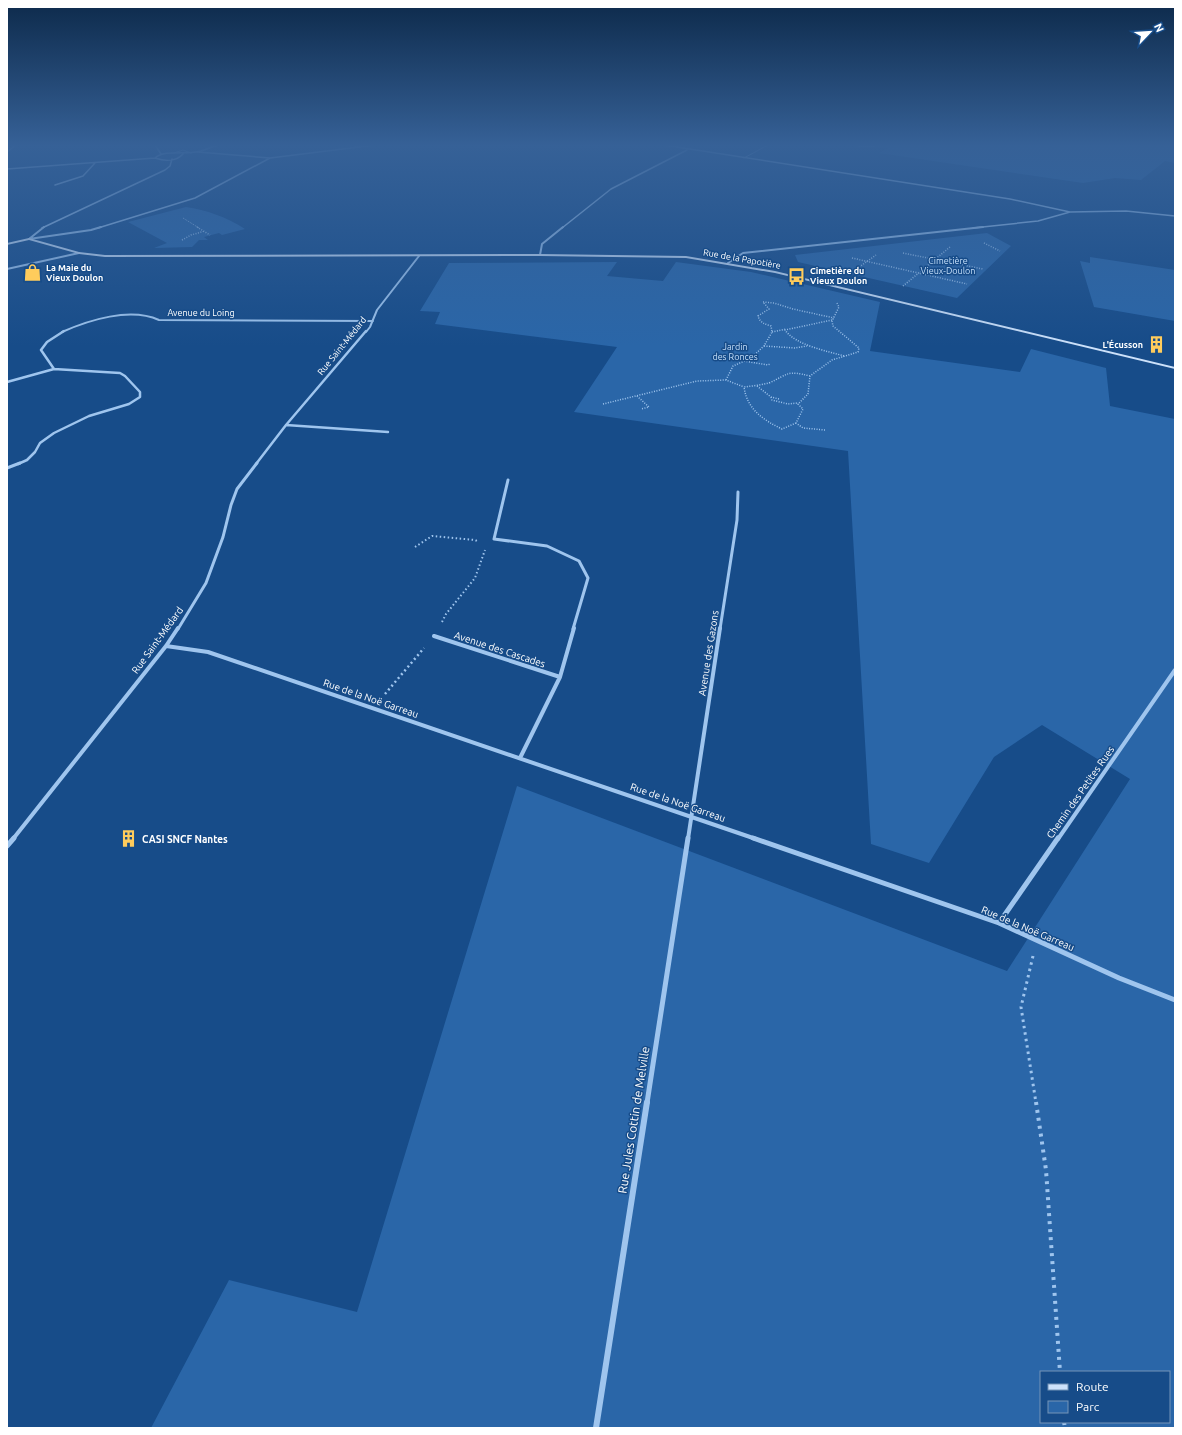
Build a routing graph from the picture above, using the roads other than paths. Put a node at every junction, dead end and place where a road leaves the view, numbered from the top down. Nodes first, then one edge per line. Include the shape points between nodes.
1 (77, 212) edge
2 (153, 212) edge
3 (582, 212) edge
4 (1070, 212) edge
5 (1135, 212) edge
6 (1175, 216) edge
7 (29, 239) junction
8 (7, 244) edge
9 (79, 252) junction
10 (540, 255) junction
11 (419, 256) junction
12 (728, 263) junction
13 (7, 269) edge
14 (373, 321) junction
15 (1175, 368) edge
16 (54, 370) junction
17 (7, 382) edge
18 (286, 425) junction
19 (388, 432) dead end
20 (7, 468) edge
21 (508, 480) dead end
22 (738, 492) dead end
23 (434, 636) dead end
24 (166, 646) junction
25 (1175, 670) edge
26 (560, 677) junction
27 (520, 758) junction
28 (691, 816) junction
29 (7, 846) edge
30 (999, 923) junction
31 (1175, 1000) edge
32 (596, 1428) edge

1 - 7 street via 37,231
2 - 7 street via 91,230
3 - 10 street via 542,244
4 - 12 street via 1038,222 743,253
5 - 6 street
7 - 8 street
7 - 9 street, Rue de la Papotière
9 - 11 street, Rue de la Papotière via 105,256 156,257
9 - 13 street
10 - 11 street, Rue de la Papotière
10 - 12 street, Rue de la Papotière via 686,257
11 - 14 street, Rue Saint-Médard via 377,310
12 - 15 street, Rue de la Papotière
14 - 16 street, Avenue du Loing via 158,320 146,315 124,314 72,326 43,345 40,350
14 - 18 street, Rue Saint-Médard via 370,328
16 - 17 street
16 - 20 street via 120,373 140,392 140,397 129,404 90,416 54,433 40,443 27,460
18 - 19 street
18 - 24 street, Rue Saint-Médard via 237,489 206,583
21 - 26 street via 494,540 547,546 579,561 588,578
22 - 28 street, Avenue des Gazons via 737,520
23 - 26 street, Avenue des Cascades
24 - 27 street, Rue de la Noë Garreau via 208,652
24 - 29 street, Rue Saint-Médard
25 - 30 street, Chemin des Petites Rues
26 - 27 street
27 - 28 street, Rue de la Noë Garreau
28 - 30 street, Rue de la Noë Garreau
28 - 32 street, Rue Jules Cottin de Melville
30 - 31 street, Rue de la Noë Garreau via 1119,978

